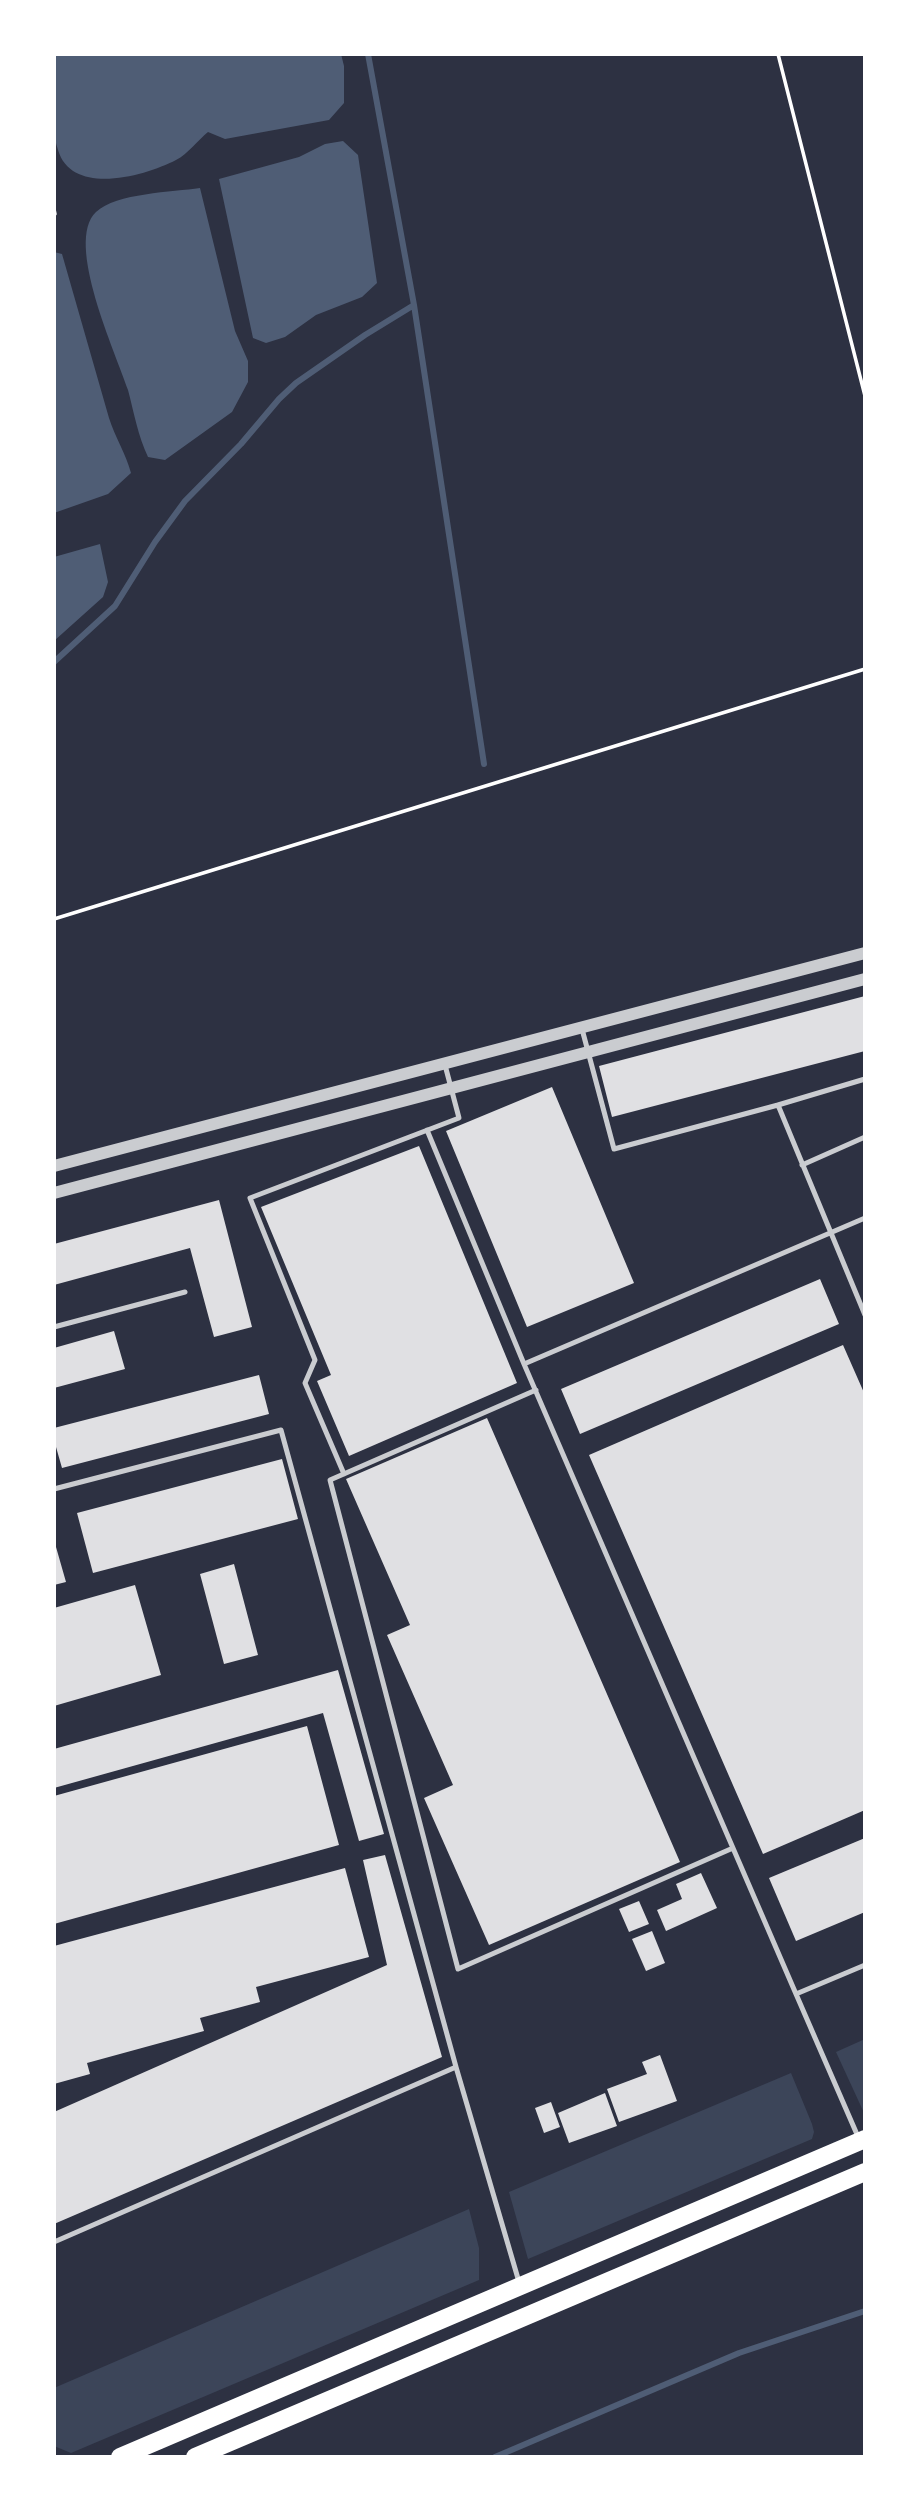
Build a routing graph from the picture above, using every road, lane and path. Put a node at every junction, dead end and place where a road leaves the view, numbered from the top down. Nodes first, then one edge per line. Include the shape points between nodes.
1 (778, 54) edge
2 (865, 396) edge
3 (865, 669) edge
4 (54, 919) edge
5 (865, 953) edge
6 (865, 979) edge
7 (582, 1029) junction
8 (588, 1052) junction
9 (445, 1065) junction
10 (865, 1079) edge
11 (451, 1088) junction
12 (778, 1105) junction
13 (427, 1130) junction
14 (865, 1137) edge
15 (802, 1164) junction
16 (54, 1166) edge
17 (54, 1193) edge
18 (865, 1218) edge
19 (830, 1233) junction
20 (185, 1292) dead end
21 (865, 1315) edge
22 (54, 1327) edge
23 (524, 1364) junction
24 (536, 1390) junction
25 (344, 1474) junction
26 (54, 1489) edge
27 (733, 1848) junction
28 (865, 1965) edge
29 (796, 1994) junction
30 (456, 2067) junction
31 (862, 2140) edge
32 (865, 2172) edge
33 (54, 2242) edge
34 (520, 2286) junction
35 (120, 2457) edge
36 (195, 2457) edge

1 - 2 path
3 - 4 path
5 - 7 street
6 - 8 street
7 - 8 lane
7 - 9 street
8 - 11 street
8 - 12 lane via 614,1149
9 - 11 lane
9 - 16 street
10 - 12 lane
11 - 13 lane via 459,1118
11 - 17 street
12 - 15 lane
13 - 23 lane
13 - 25 lane via 250,1198 315,1360 305,1383
14 - 15 lane
15 - 19 lane
18 - 19 lane
19 - 21 lane
19 - 23 lane
20 - 22 lane
23 - 24 lane
24 - 25 lane
24 - 27 lane
25 - 27 lane via 330,1480 458,1969
26 - 30 lane via 281,1430
27 - 29 lane
28 - 29 lane
29 - 31 lane
30 - 33 lane
30 - 34 lane
31 - 34 main road
32 - 36 main road
34 - 35 main road

